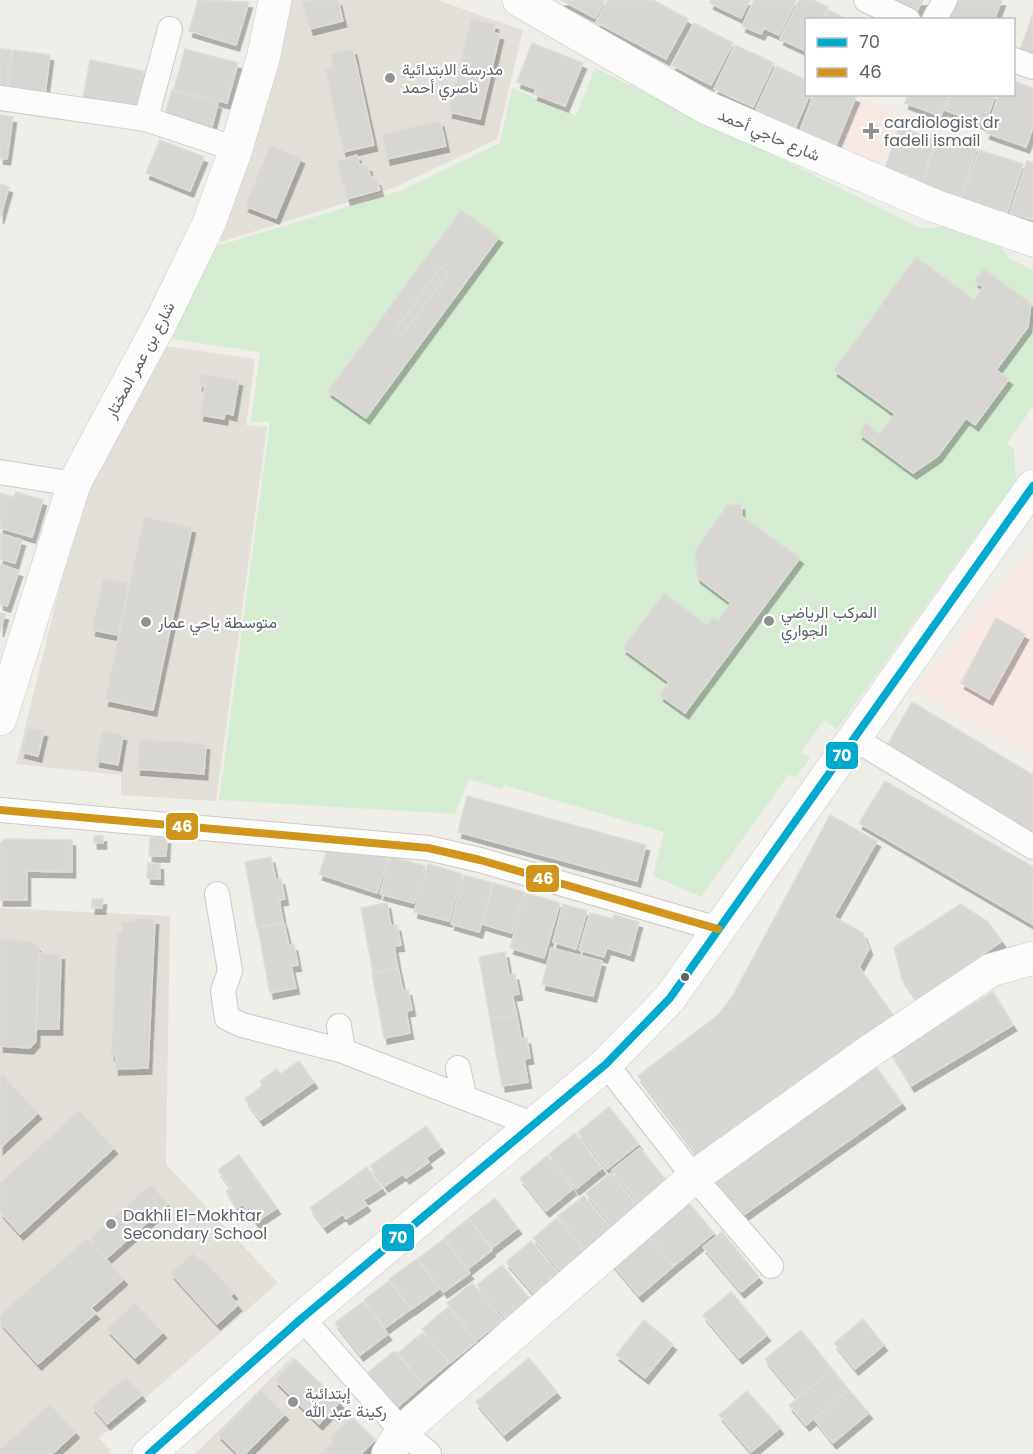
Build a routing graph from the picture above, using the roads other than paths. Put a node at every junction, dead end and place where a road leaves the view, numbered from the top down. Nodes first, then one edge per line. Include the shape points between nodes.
1 (276, 0) edge
2 (519, 0) edge
3 (866, 0) edge
4 (945, 0) edge
5 (904, 18) edge
6 (935, 18) edge
7 (170, 29) dead end
8 (1015, 60) edge
9 (1033, 67) edge
10 (0, 98) edge
11 (146, 119) junction
12 (236, 149) junction
13 (1033, 240) edge
14 (0, 472) edge
15 (74, 484) junction
16 (1033, 486) edge
17 (0, 719) edge
18 (855, 739) junction
19 (0, 810) edge
20 (1033, 847) edge
21 (217, 894) dead end
22 (718, 929) junction
23 (1033, 958) edge
24 (339, 1026) dead end
25 (343, 1051) junction
26 (606, 1064) junction
27 (458, 1068) dead end
28 (464, 1096) junction
29 (535, 1125) junction
30 (694, 1177) junction
31 (771, 1266) dead end
32 (302, 1318) junction
33 (395, 1442) edge
34 (148, 1454) edge
35 (429, 1454) edge

1 - 12 street, شارع بن عمر المختار
2 - 13 street, شارع حاجي أحمد via 705,107 932,205
3 - 5 street
4 - 6 street
7 - 11 street
8 - 9 street
10 - 11 street
11 - 12 street
12 - 15 street, شارع بن عمر المختار via 209,223 175,294
14 - 15 street
15 - 17 street, شارع بن عمر المختار
16 - 18 street
18 - 20 street
18 - 22 street
19 - 22 street via 428,848
21 - 25 street via 230,971 223,991 227,1018
22 - 26 street via 670,998
23 - 30 street via 991,970
24 - 25 street
25 - 28 street via 385,1076
26 - 29 street
26 - 30 street
27 - 28 street
28 - 29 street
29 - 32 street
30 - 31 street
30 - 33 street
32 - 33 street
32 - 34 street
33 - 35 street

